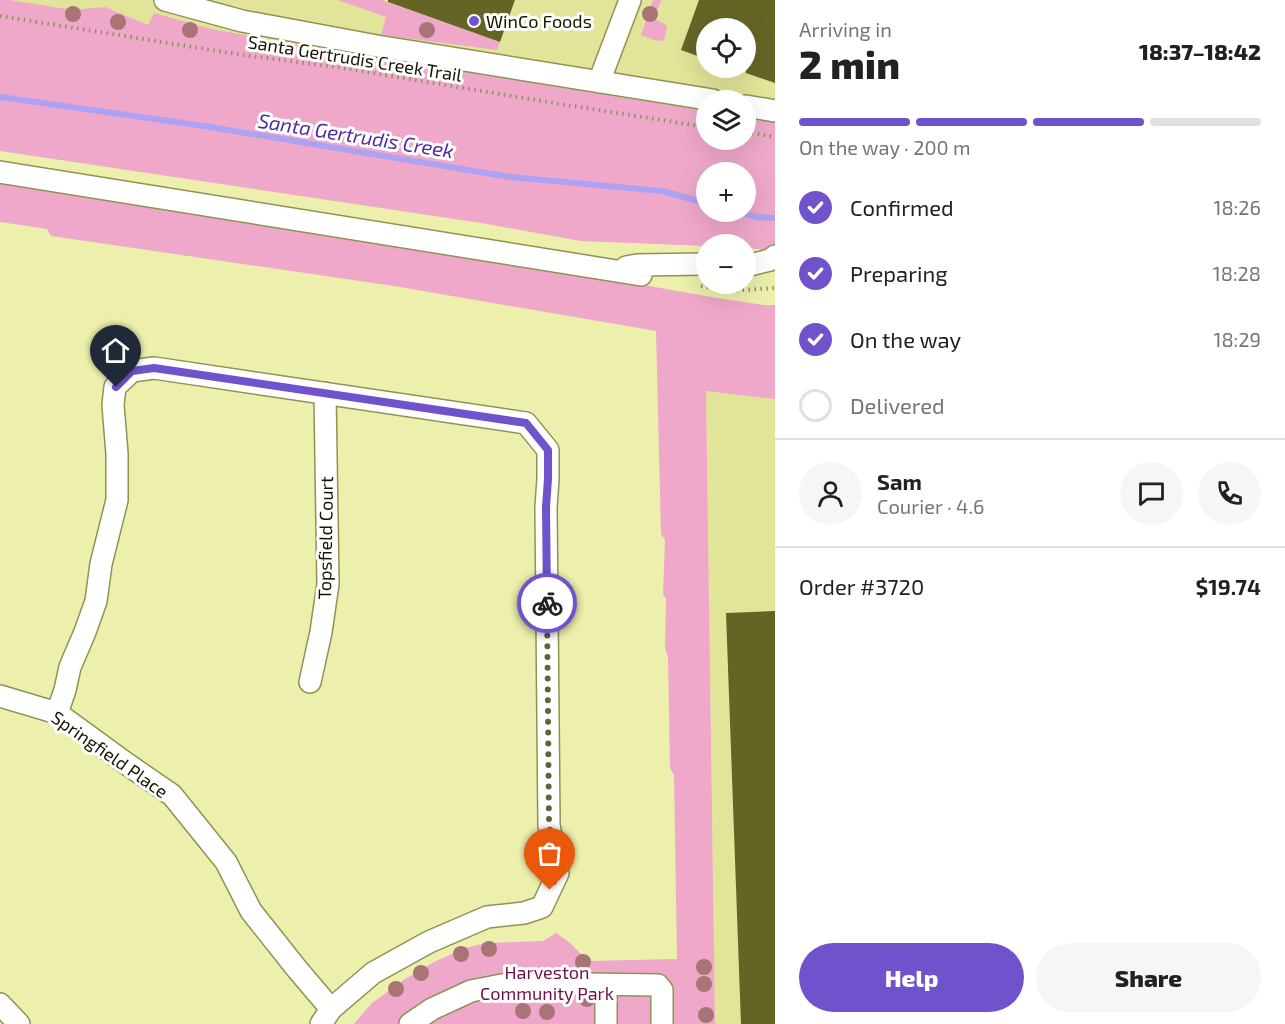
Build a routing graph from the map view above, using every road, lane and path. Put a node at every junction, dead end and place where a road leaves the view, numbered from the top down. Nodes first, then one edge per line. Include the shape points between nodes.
1 (165, 0) edge
2 (630, 0) edge
3 (0, 16) edge
4 (599, 82) junction
5 (696, 97) edge
6 (756, 108) edge
7 (775, 111) edge
8 (696, 125) edge
9 (756, 134) edge
10 (775, 137) edge
11 (0, 172) edge
12 (775, 256) edge
13 (696, 264) edge
14 (756, 264) edge
15 (325, 393) junction
16 (310, 682) dead end
17 (0, 696) edge
18 (57, 713) junction
19 (606, 985) junction
20 (0, 1004) edge
21 (326, 1016) edge
22 (20, 1024) edge
23 (410, 1024) edge
24 (606, 1024) edge
25 (662, 1024) edge

1 - 4 street via 242,21
2 - 4 street
3 - 8 path, Santa Gertrudis Creek Trail
4 - 5 street
6 - 7 street
9 - 10 path
11 - 13 street via 631,274 626,267
12 - 14 street
15 - 16 street, Topsfield Court via 328,584
15 - 18 street via 154,368 132,371 116,387 113,405 117,500 96,601
15 - 21 street via 526,423 548,450 549,825 558,873 542,907 487,917 429,942 373,973
17 - 18 street, Springfield Place
18 - 21 street, Springfield Place via 172,795 226,862 250,911 297,969
19 - 23 street via 512,983 471,991
19 - 24 street
19 - 25 street via 658,985 662,990
20 - 22 street

